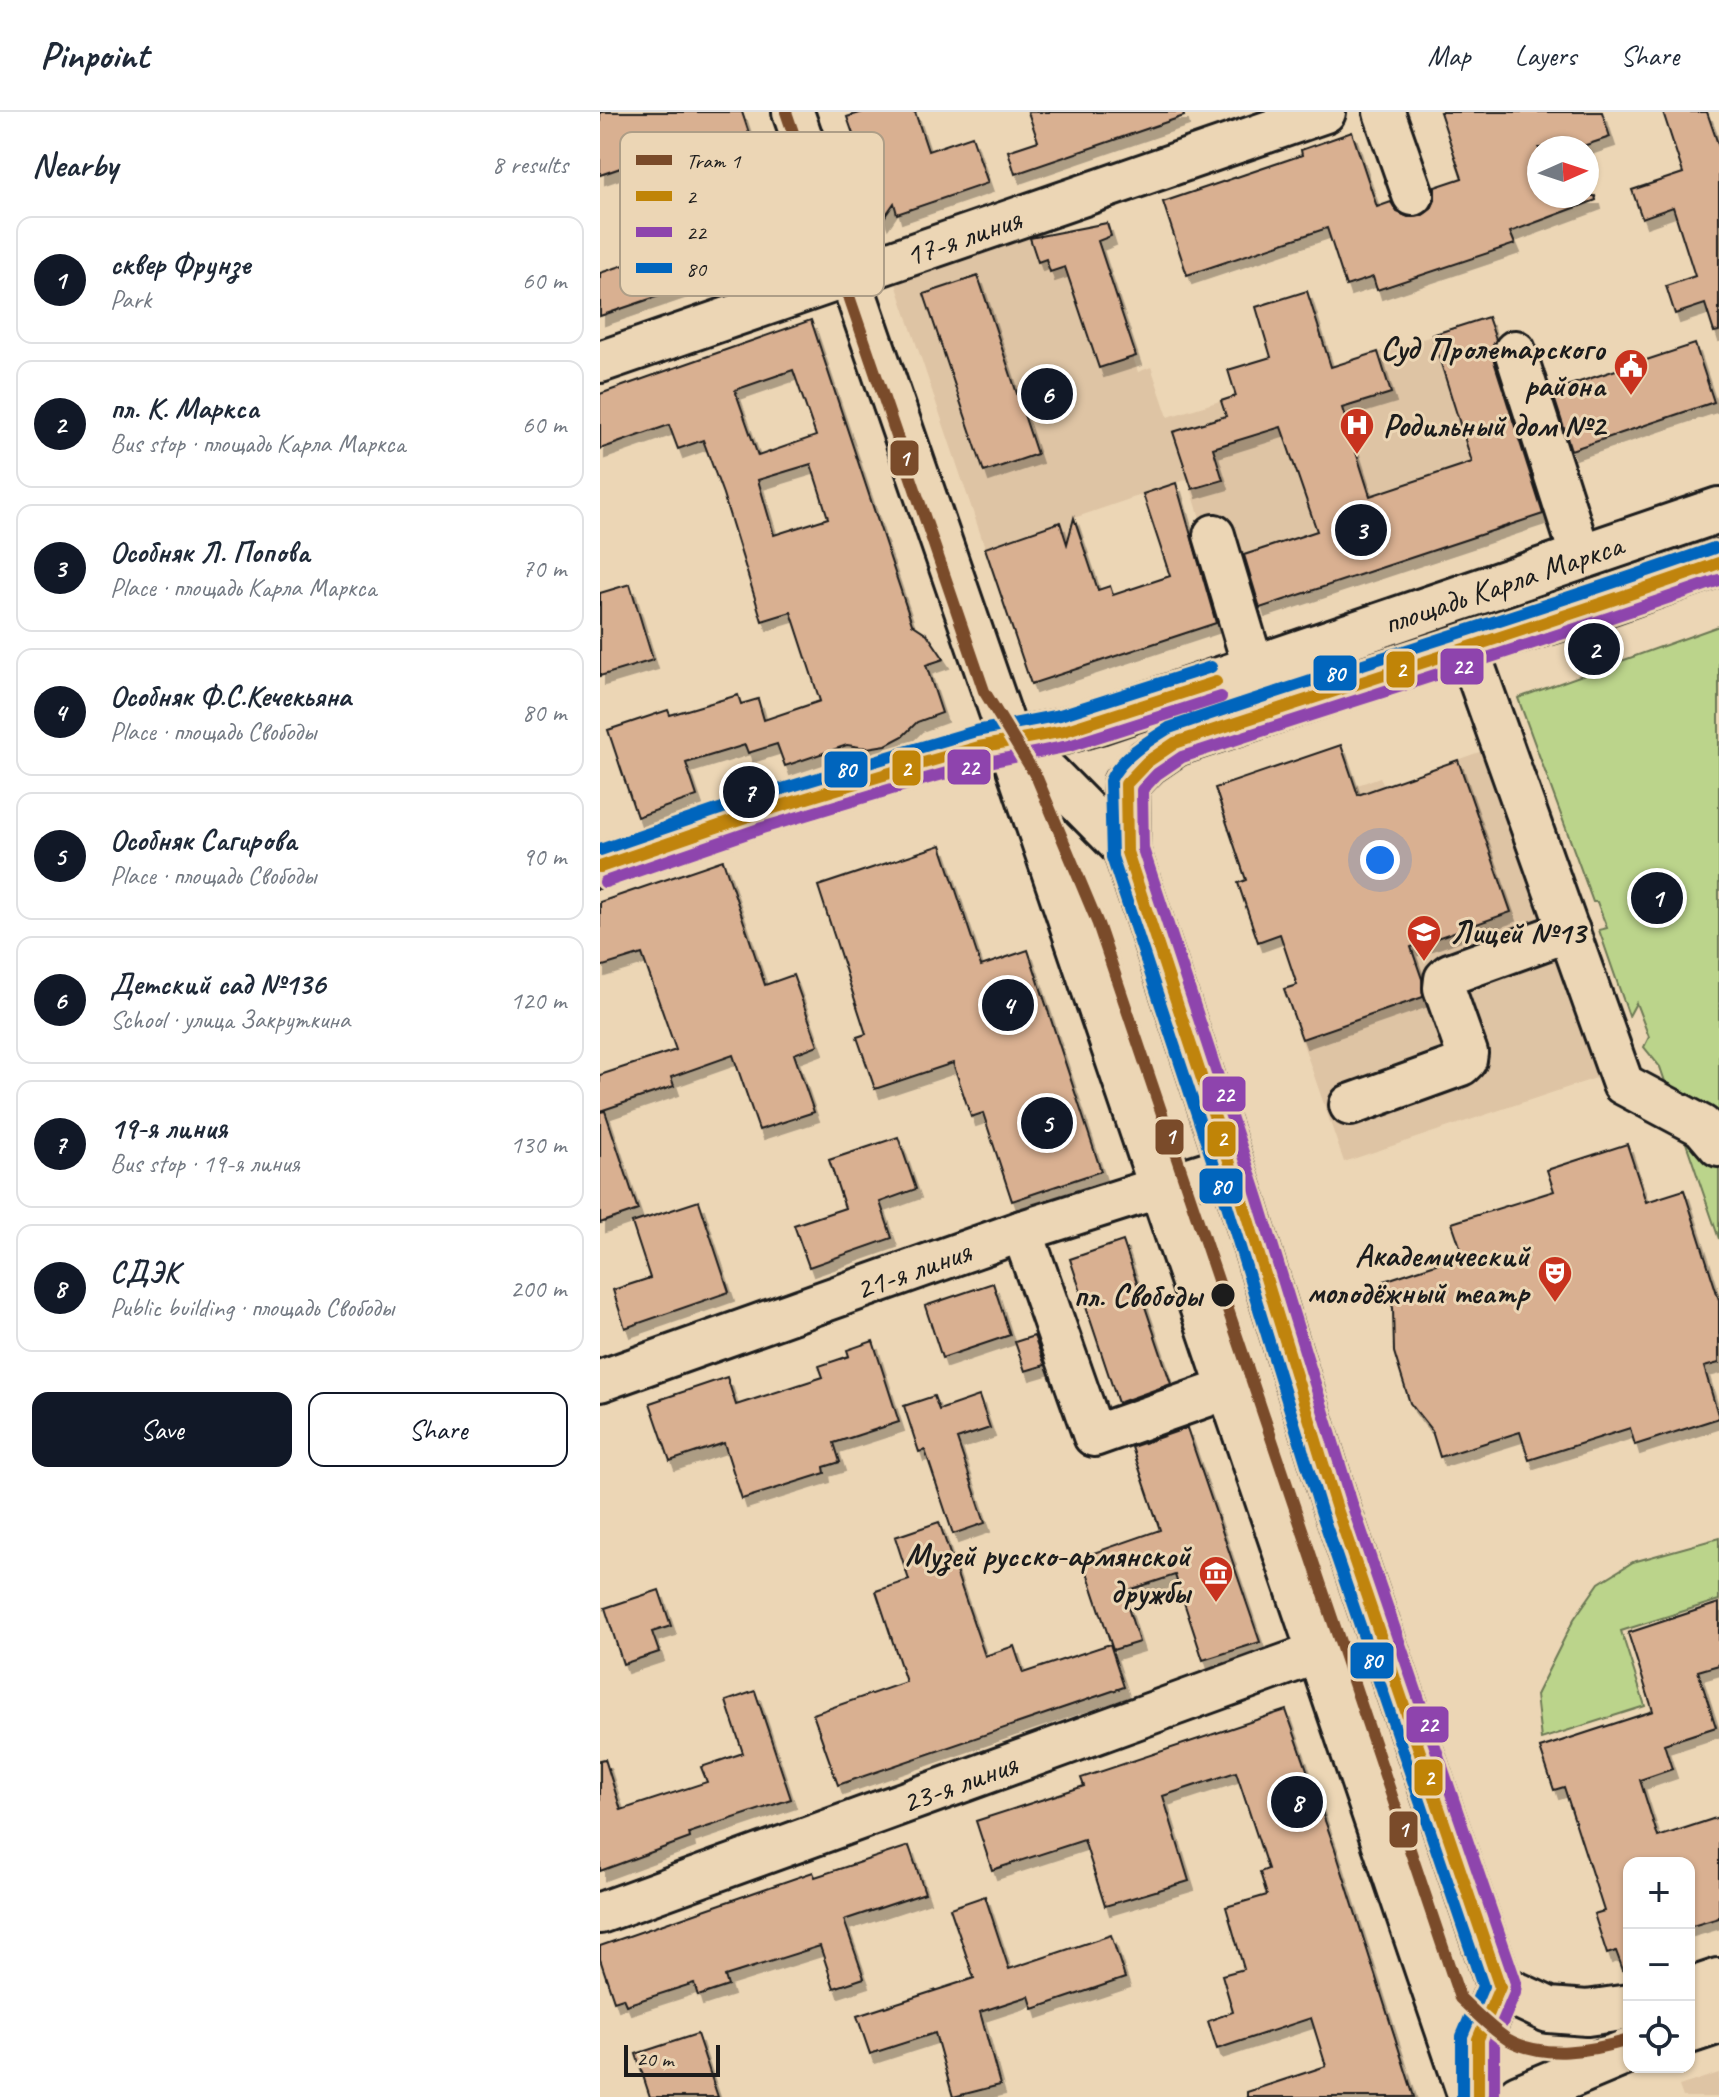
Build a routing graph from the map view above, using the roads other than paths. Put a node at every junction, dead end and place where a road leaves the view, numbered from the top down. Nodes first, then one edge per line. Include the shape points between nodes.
1 (793, 112) edge
2 (1325, 112) edge
3 (1384, 112) edge
4 (800, 132) edge
5 (1413, 195) dead end
6 (884, 265) edge
7 (793, 296) edge
8 (856, 296) edge
9 (1515, 351) dead end
10 (600, 362) edge
11 (1719, 510) edge
12 (1214, 535) dead end
13 (1581, 557) junction
14 (1719, 563) edge
15 (1467, 646) junction
16 (1254, 669) junction
17 (1010, 741) junction
18 (1127, 852) junction
19 (600, 867) edge
20 (1569, 931) junction
21 (1350, 1105) dead end
22 (1719, 1146) edge
23 (1230, 1165) junction
24 (1162, 1185) junction
25 (1022, 1231) junction
26 (600, 1381) edge
27 (1230, 1388) junction
28 (1320, 1652) junction
29 (600, 1913) edge
30 (1719, 1981) edge
31 (1500, 1987) junction
32 (1695, 1989) edge
33 (1623, 2008) edge
34 (1719, 2021) edge
35 (1695, 2029) edge
36 (1623, 2054) edge
37 (1471, 2097) edge
38 (1478, 2097) edge
39 (1519, 2097) edge

1 - 4 street
2 - 6 street, 17-я линия
3 - 5 street
7 - 10 street, 17-я линия
8 - 17 street
9 - 13 street
11 - 13 main road, площадь Карла Маркса
12 - 16 street
13 - 16 main road, площадь Карла Маркса
14 - 15 main road, площадь Карла Маркса
15 - 18 main road, площадь Карла Маркса via 1175,743 1126,784
15 - 20 street
16 - 17 main road, площадь Карла Маркса via 1099,721
17 - 18 street
17 - 19 street via 757,813
17 - 24 main road
18 - 23 main road
20 - 21 street via 1450,974 1444,988 1466,1060
20 - 22 street via 1623,1084 1702,1126
23 - 24 street, 21-я линия
23 - 31 main road via 1337,1509
24 - 25 street, 21-я линия
24 - 27 main road
25 - 26 street, 21-я линия
25 - 27 street via 1094,1436
27 - 28 main road
28 - 29 street, 23-я линия
28 - 37 main road
30 - 32 main road
31 - 33 main road via 1549,2010 1587,2013
31 - 38 main road via 1478,2039
34 - 35 main road
36 - 39 main road

